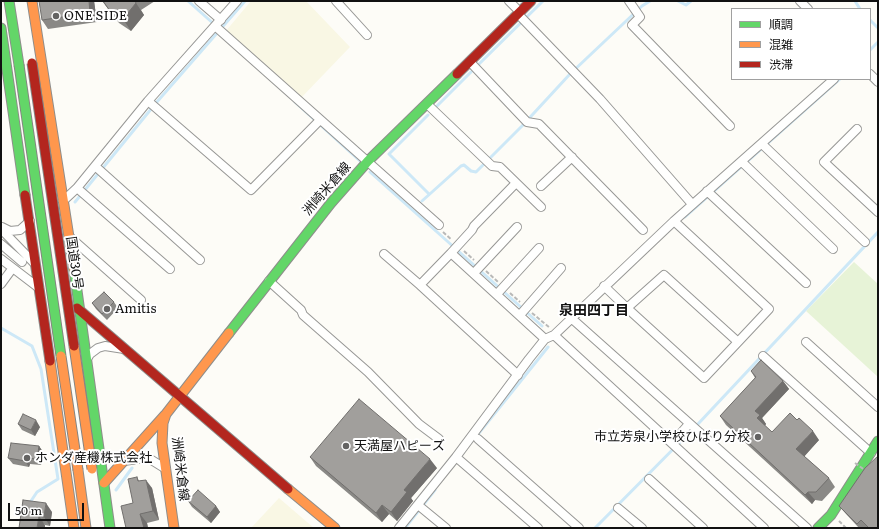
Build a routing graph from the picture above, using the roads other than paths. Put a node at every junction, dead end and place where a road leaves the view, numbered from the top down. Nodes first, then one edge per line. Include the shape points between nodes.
1 (9, 1) edge
2 (24, 1) edge
3 (32, 1) edge
4 (199, 1) edge
5 (237, 1) edge
6 (336, 1) edge
7 (509, 1) edge
8 (531, 1) edge
9 (629, 1) edge
10 (521, 16) junction
11 (218, 25) junction
12 (1, 28) edge
13 (367, 35) dead end
14 (2, 42) edge
15 (470, 62) junction
16 (833, 80) edge
17 (151, 104) junction
18 (427, 104) junction
19 (318, 122) junction
20 (730, 126) dead end
21 (857, 129) dead end
22 (764, 146) junction
23 (572, 157) junction
24 (368, 161) junction
25 (744, 164) junction
26 (98, 169) junction
27 (516, 183) junction
28 (542, 186) dead end
29 (80, 191) junction
30 (710, 194) junction
31 (63, 201) junction
32 (692, 204) junction
33 (541, 207) dead end
34 (878, 212) edge
35 (30, 221) junction
36 (674, 221) junction
37 (438, 225) road end
38 (517, 227) dead end
39 (1, 228) edge
40 (643, 230) dead end
41 (68, 236) junction
42 (865, 242) dead end
43 (1, 244) edge
44 (539, 248) dead end
45 (455, 249) junction
46 (833, 249) dead end
47 (384, 254) dead end
48 (1, 259) edge
49 (200, 260) dead end
50 (22, 262) dead end
51 (36, 265) junction
52 (12, 268) junction
53 (561, 268) dead end
54 (170, 269) dead end
55 (477, 270) junction
56 (270, 281) junction
57 (806, 283) dead end
58 (1, 284) edge
59 (420, 285) junction
60 (604, 286) junction
61 (38, 288) junction
62 (500, 290) junction
63 (141, 300) dead end
64 (78, 308) junction
65 (627, 308) junction
66 (524, 311) junction
67 (570, 317) junction
68 (554, 334) junction
69 (545, 339) junction
70 (738, 342) junction
71 (806, 342) dead end
72 (125, 349) junction
73 (763, 356) dead end
74 (86, 360) junction
75 (518, 375) junction
76 (179, 397) junction
77 (878, 407) edge
78 (166, 414) junction
79 (692, 427) junction
80 (439, 439) dead end
81 (478, 439) dead end
82 (878, 441) edge
83 (675, 445) junction
84 (871, 454) junction
85 (458, 459) junction
86 (123, 462) junction
87 (166, 470) junction
88 (649, 479) dead end
89 (104, 483) junction
90 (420, 506) junction
91 (618, 508) dead end
92 (74, 528) edge
93 (86, 528) edge
94 (101, 528) edge
95 (110, 528) edge
96 (174, 528) edge
97 (334, 528) edge
98 (399, 528) edge
99 (446, 528) edge
100 (538, 528) edge
101 (579, 528) edge
102 (642, 528) edge
103 (704, 528) edge
104 (764, 528) edge
105 (807, 528) edge
106 (818, 528) edge

1 - 93 main road, 国道30号, bridge
2 - 94 main road, 国道30号, bridge
3 - 31 main road
4 - 11 street
5 - 11 street
6 - 13 street
7 - 10 street
8 - 10 main road, 洲崎米倉線
9 - 20 street via 640,17 632,25
10 - 15 main road, 洲崎米倉線
10 - 32 street
11 - 17 street
11 - 19 street
12 - 14 main road
14 - 35 main road
15 - 18 main road, 洲崎米倉線
15 - 23 street via 526,121 539,124
16 - 22 street
17 - 19 street via 251,190
17 - 26 street
18 - 24 main road, 洲崎米倉線
18 - 27 street via 486,161 492,166 500,167
19 - 24 street
21 - 34 street via 824,162
22 - 25 street
22 - 42 street
23 - 28 street
23 - 40 street
24 - 37 street
24 - 56 main road, 洲崎米倉線 via 307,232
25 - 30 street
25 - 46 street
26 - 29 street
26 - 49 street
27 - 33 street
27 - 45 street
29 - 31 street
29 - 54 street
30 - 32 street
30 - 57 street
31 - 41 main road
32 - 36 street
35 - 39 street via 20,230 10,231
35 - 51 main road
36 - 60 street
36 - 70 street via 769,309
38 - 55 street
39 - 51 street
41 - 63 street
41 - 64 main road
43 - 50 street
44 - 62 street
45 - 55 street
45 - 59 street
47 - 59 street
48 - 52 street
51 - 61 main road
51 - 64 street
52 - 58 street
52 - 61 street
53 - 66 street
55 - 62 street
56 - 76 main road, 洲崎米倉線
56 - 80 street via 301,310 303,315 368,372 419,424
59 - 75 street
60 - 65 street
60 - 67 street
61 - 64 street
61 - 92 main road
62 - 66 street
64 - 72 main road
64 - 74 main road
65 - 70 street via 664,275
65 - 70 street via 704,378
66 - 69 street
67 - 68 street
67 - 79 street
68 - 69 street
68 - 83 street
69 - 75 street
71 - 77 street
72 - 74 street via 105,346 98,348
72 - 76 main road
73 - 84 street
74 - 89 main road
75 - 85 street
76 - 78 main road, 洲崎米倉線
76 - 97 main road
78 - 86 main road, 洲崎米倉線
78 - 87 main road, 洲崎米倉線 via 162,431
79 - 83 street
79 - 105 street
81 - 101 street
82 - 84 main road
83 - 104 street
84 - 106 main road via 831,515
85 - 90 street
85 - 100 street
86 - 87 street via 145,458
86 - 89 main road, 洲崎米倉線
87 - 96 main road, 洲崎米倉線
88 - 103 street
89 - 95 main road
90 - 98 street
90 - 99 street
91 - 102 street

